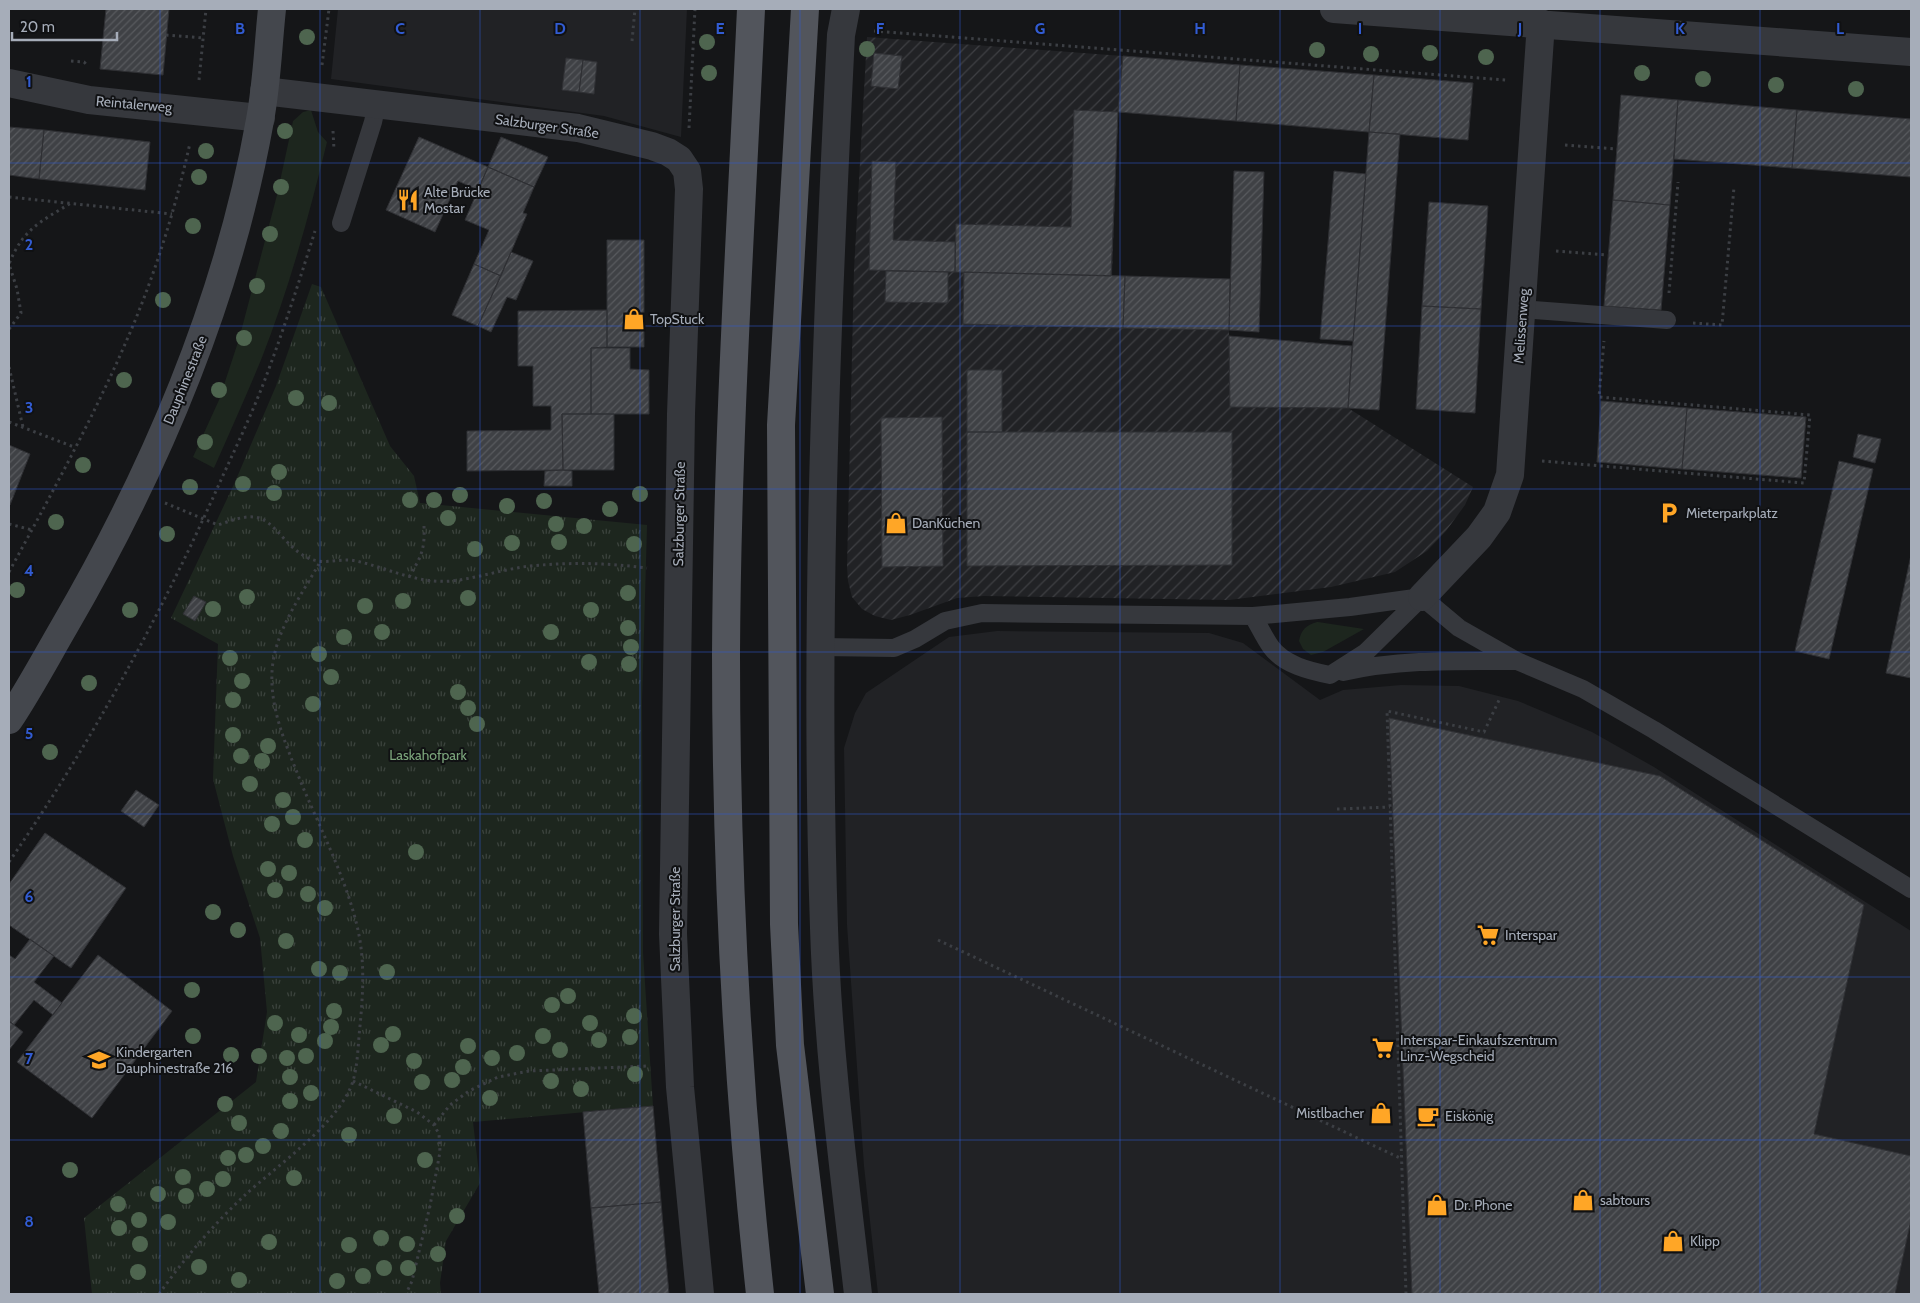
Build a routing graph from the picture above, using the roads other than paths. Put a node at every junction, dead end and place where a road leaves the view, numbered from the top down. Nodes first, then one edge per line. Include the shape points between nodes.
1 (272, 9) edge
2 (752, 9) edge
3 (806, 9) edge
4 (846, 9) edge
5 (1334, 9) edge
6 (1345, 9) edge
7 (1541, 23) junction
8 (1911, 52) edge
9 (9, 83) edge
10 (264, 90) junction
11 (377, 104) junction
12 (261, 118) junction
13 (341, 223) dead end
14 (1522, 309) junction
15 (1667, 320) road end
16 (1422, 597) junction
17 (1253, 616) junction
18 (821, 647) junction
19 (1517, 661) junction
20 (1330, 675) junction
21 (9, 720) edge
22 (1911, 889) edge
23 (700, 1294) edge
24 (760, 1294) edge
25 (820, 1294) edge
26 (858, 1294) edge

1 - 10 main road, Dauphinestraße
2 - 24 main road via 732,413 726,654 732,947 740,1093
3 - 25 main road via 781,426 784,914 790,1045
4 - 18 street via 841,35 825,378
5 - 6 street
6 - 7 street
7 - 8 street
7 - 14 street, Melissenweg
9 - 12 street, Reintalerweg via 89,100
10 - 11 street, Salzburger Straße
10 - 12 main road, Dauphinestraße
11 - 13 lane
11 - 23 street, Salzburger Straße via 578,128 668,152 679,159 687,172 673,934 680,1087
12 - 21 main road, Dauphinestraße via 234,238 206,327 175,409 137,492 78,604
14 - 15 lane
14 - 16 street, Melissenweg via 1510,475 1498,512
16 - 17 lane
16 - 19 lane via 1459,628
16 - 20 lane via 1366,652
17 - 18 lane via 982,613 945,621 894,648
17 - 20 lane via 1272,648 1308,671
18 - 26 street via 824,930 841,1151
19 - 20 lane via 1438,661 1367,667
19 - 22 lane via 1583,689

